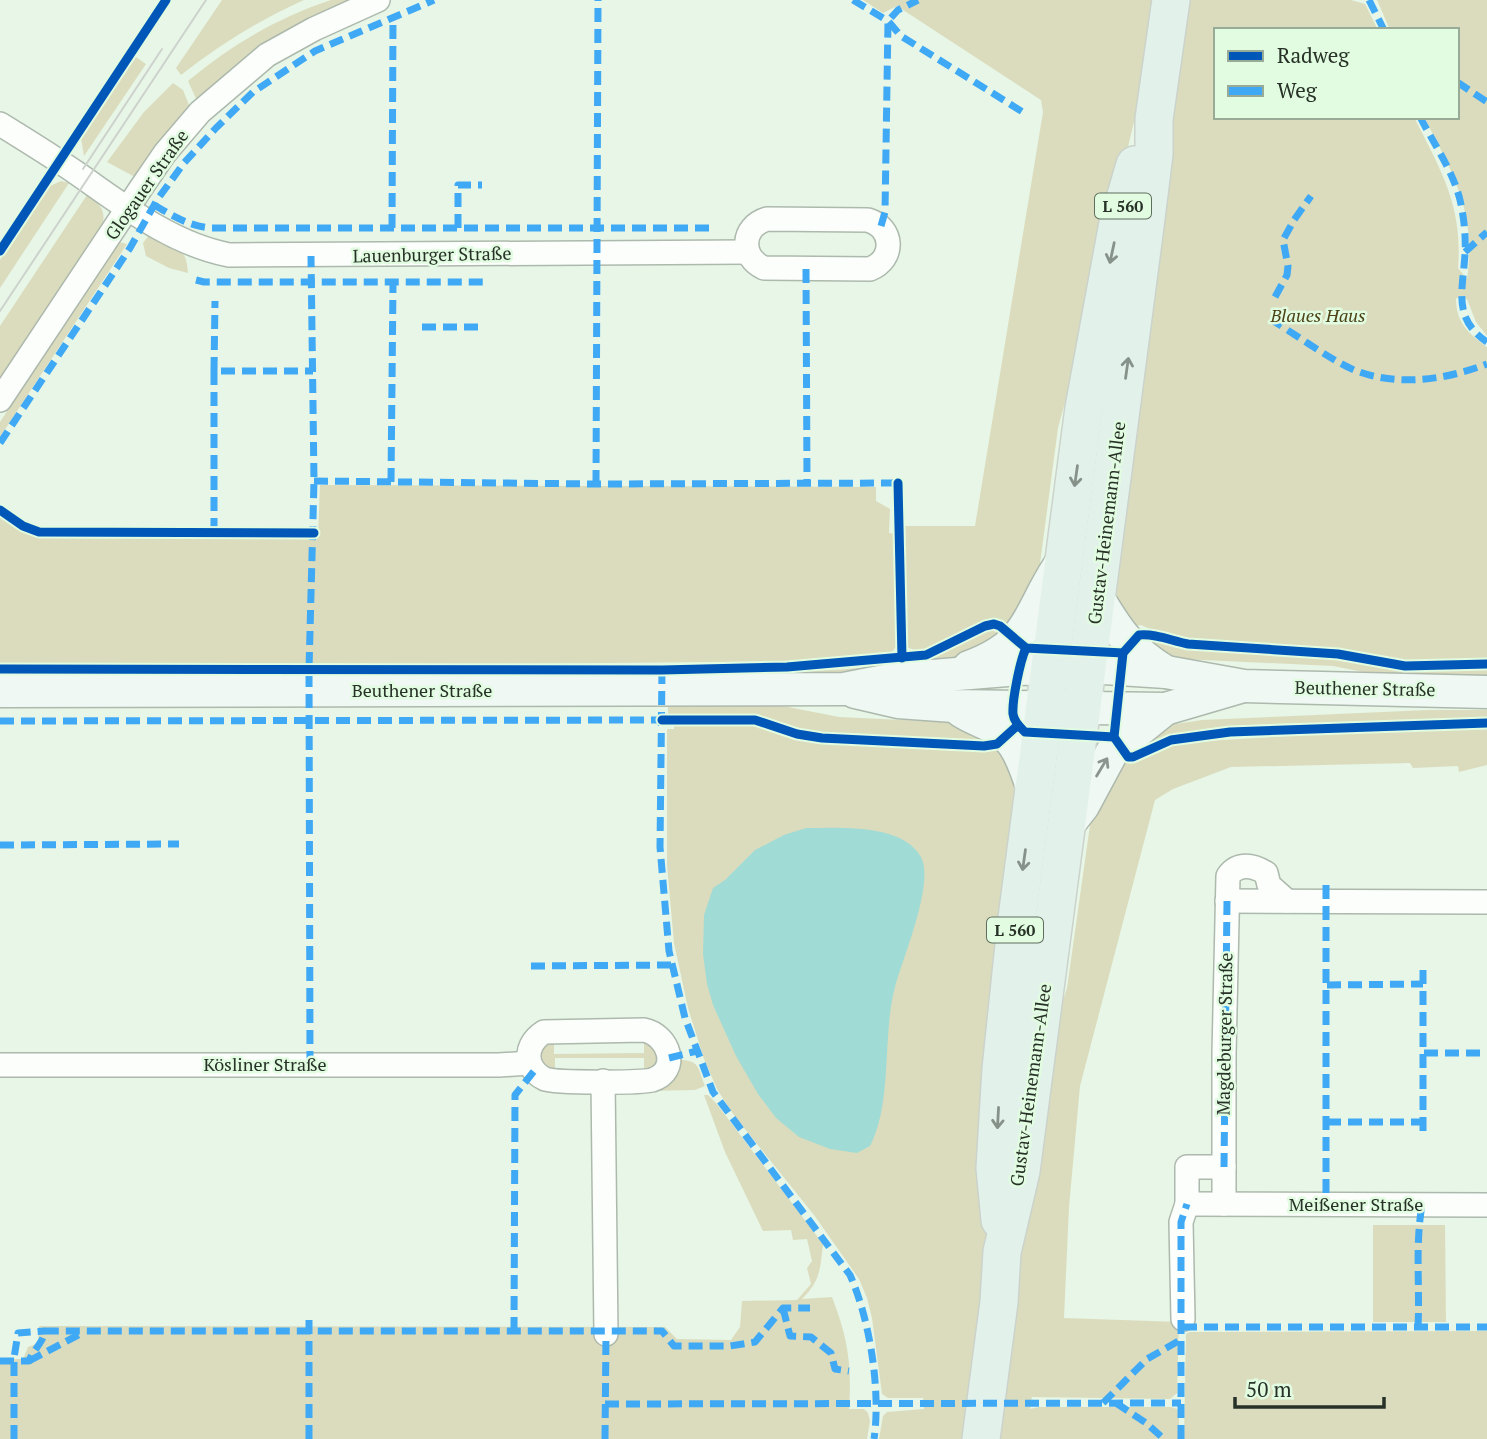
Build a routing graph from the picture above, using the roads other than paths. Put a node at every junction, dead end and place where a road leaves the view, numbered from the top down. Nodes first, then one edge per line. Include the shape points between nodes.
1 (378, 0) edge
2 (1171, 0) edge
3 (1154, 119) junction
4 (0, 124) edge
5 (129, 208) junction
6 (747, 252) junction
7 (0, 400) edge
8 (1064, 558) junction
9 (1097, 596) junction
10 (1088, 667) junction
11 (1051, 668) junction
12 (1166, 672) junction
13 (948, 675) junction
14 (1244, 686) junction
15 (844, 689) junction
16 (0, 691) edge
17 (1487, 692) edge
18 (954, 706) junction
19 (1045, 709) junction
20 (1083, 709) junction
21 (1165, 709) junction
22 (1034, 792) junction
23 (1068, 825) junction
24 (1227, 901) junction
25 (1287, 901) junction
26 (1487, 902) edge
27 (530, 1063) junction
28 (0, 1065) edge
29 (603, 1081) junction
30 (1224, 1167) junction
31 (1187, 1204) junction
32 (1224, 1204) junction
33 (1487, 1205) edge
34 (1003, 1252) junction
35 (1183, 1319) dead end
36 (606, 1334) dead end
37 (981, 1439) edge

1 - 5 street, Glogauer Straße via 267,55 236,79 165,153
2 - 3 main road, Gustav-Heinemann-Allee / L 560
3 -> 8 main road, Gustav-Heinemann-Allee / L 560 via 1138,154 1118,223 1084,408
9 -> 3 main road, Gustav-Heinemann-Allee / L 560 via 1154,154
4 - 5 street, Lauenburger Straße
5 - 6 street, Lauenburger Straße via 186,243 229,255
5 - 7 street, Glogauer Straße
6 - 6 street via 757,265 769,269 862,270 883,261 889,245 881,226 868,220 772,219 751,229
8 - 11 main road, Gustav-Heinemann-Allee / L 560
8 - 13 street via 1030,622 1015,640 979,663
9 - 10 main road, Gustav-Heinemann-Allee / L 560
9 - 12 street via 1129,645
10 - 11 street, Beuthener Straße
10 - 12 street, Beuthener Straße
10 - 20 main road, Gustav-Heinemann-Allee / L 560
11 - 13 street, Beuthener Straße
11 - 19 main road, Gustav-Heinemann-Allee / L 560
12 - 14 street, Beuthener Straße
13 - 15 street, Beuthener Straße
14 - 17 street, Beuthener Straße
14 - 21 street, Beuthener Straße
15 - 16 street, Beuthener Straße
15 - 18 street, Beuthener Straße via 898,702
18 - 19 street, Beuthener Straße
18 - 22 street via 1007,736
19 - 20 street, Beuthener Straße
19 - 22 main road, Gustav-Heinemann-Allee / L 560
20 - 21 street, Beuthener Straße
20 - 23 main road, Gustav-Heinemann-Allee / L 560
23 -> 21 street via 1112,751
22 -> 34 main road, Gustav-Heinemann-Allee / L 560 via 1001,1069 995,1168
23 - 34 main road, Gustav-Heinemann-Allee / L 560 via 1021,1171
24 - 25 street
24 - 25 street, Magdeburger Straße via 1228,876 1244,866 1266,873 1269,885
24 - 30 street, Magdeburger Straße
25 - 26 street
27 - 28 street, Kösliner Straße
27 - 29 street via 538,1075 549,1080
27 - 29 street via 532,1044 549,1031 644,1030 665,1043 668,1064 657,1077
29 - 36 street
30 - 31 street via 1187,1167
30 - 32 street
31 - 32 street, Meißener Straße
31 - 35 street via 1181,1222
32 - 33 street, Meißener Straße
34 - 37 main road, Gustav-Heinemann-Allee / L 560

